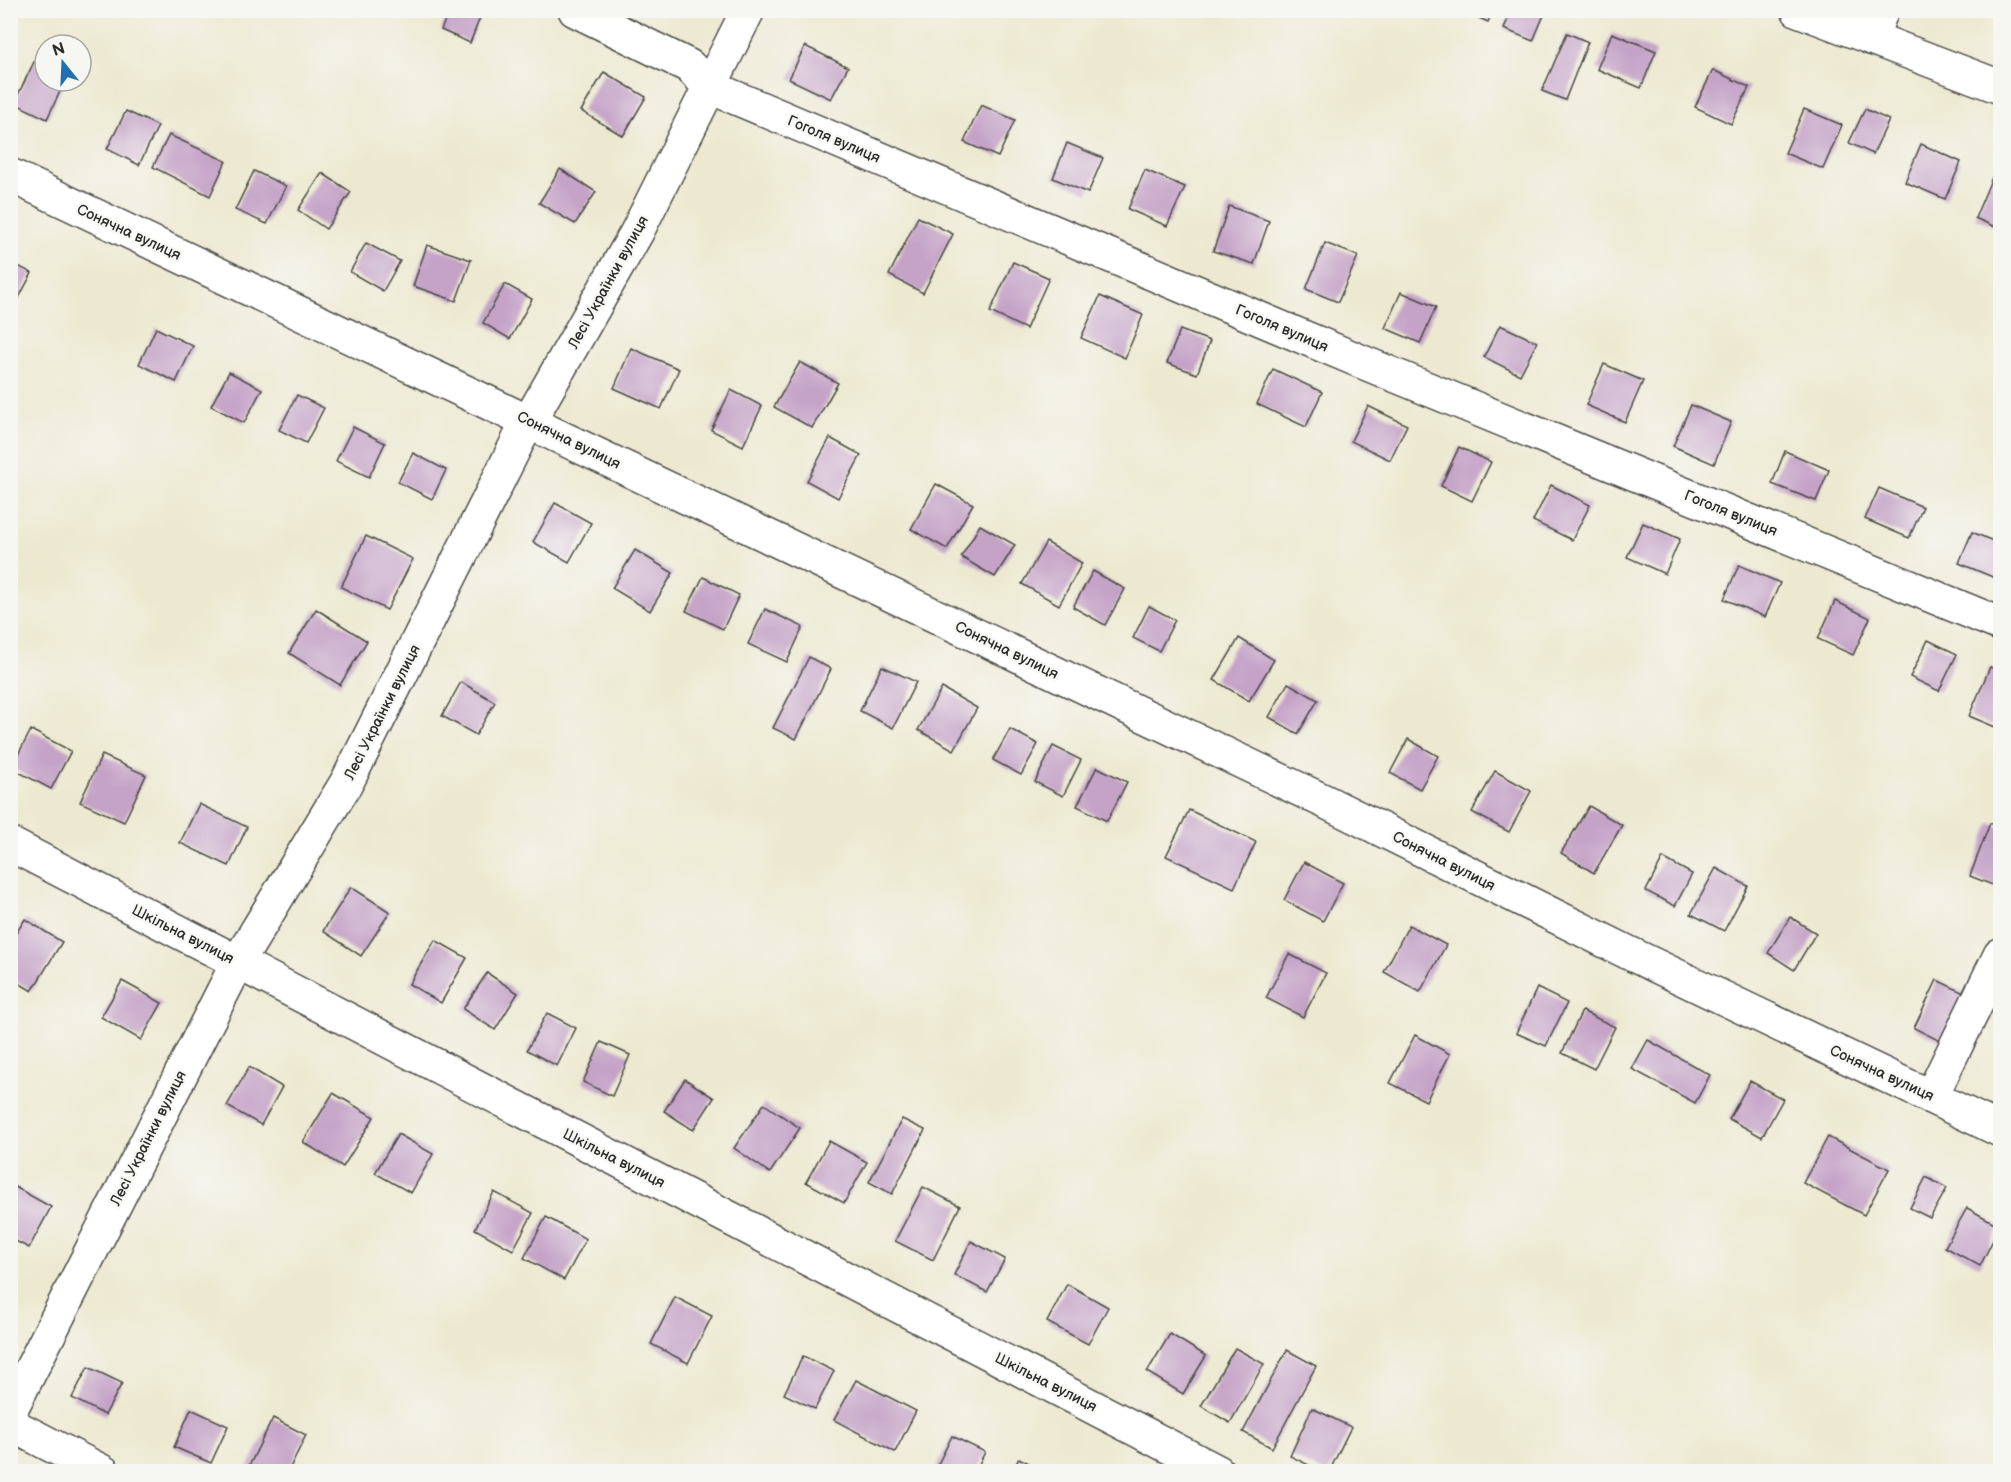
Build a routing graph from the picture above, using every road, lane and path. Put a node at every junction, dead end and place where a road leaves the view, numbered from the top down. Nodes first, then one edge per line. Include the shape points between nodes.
1 (575, 10) edge
2 (748, 10) edge
3 (1798, 10) edge
4 (1877, 24) edge
5 (710, 87) junction
6 (2001, 87) edge
7 (10, 175) edge
8 (529, 421) junction
9 (2001, 624) edge
10 (10, 844) edge
11 (2001, 955) edge
12 (238, 962) junction
13 (1931, 1096) junction
14 (2001, 1130) edge
15 (10, 1411) edge
16 (10, 1424) edge
17 (103, 1472) edge
18 (1218, 1472) edge

1 - 5 street, Гоголя вулиця via 689,66
2 - 5 street, Лесі Українки вулиця
3 - 4 street
4 - 6 street
5 - 8 street, Лесі Українки вулиця via 637,232
5 - 9 street, Гоголя вулиця via 1371,366
7 - 8 street, Сонячна вулиця
8 - 12 street, Лесі Українки вулиця via 348,780
8 - 13 street, Сонячна вулиця
10 - 12 street, Шкільна вулиця
11 - 13 street
12 - 15 street, Лесі Українки вулиця
12 - 18 street, Шкільна вулиця
13 - 14 street, Сонячна вулиця
16 - 17 street

